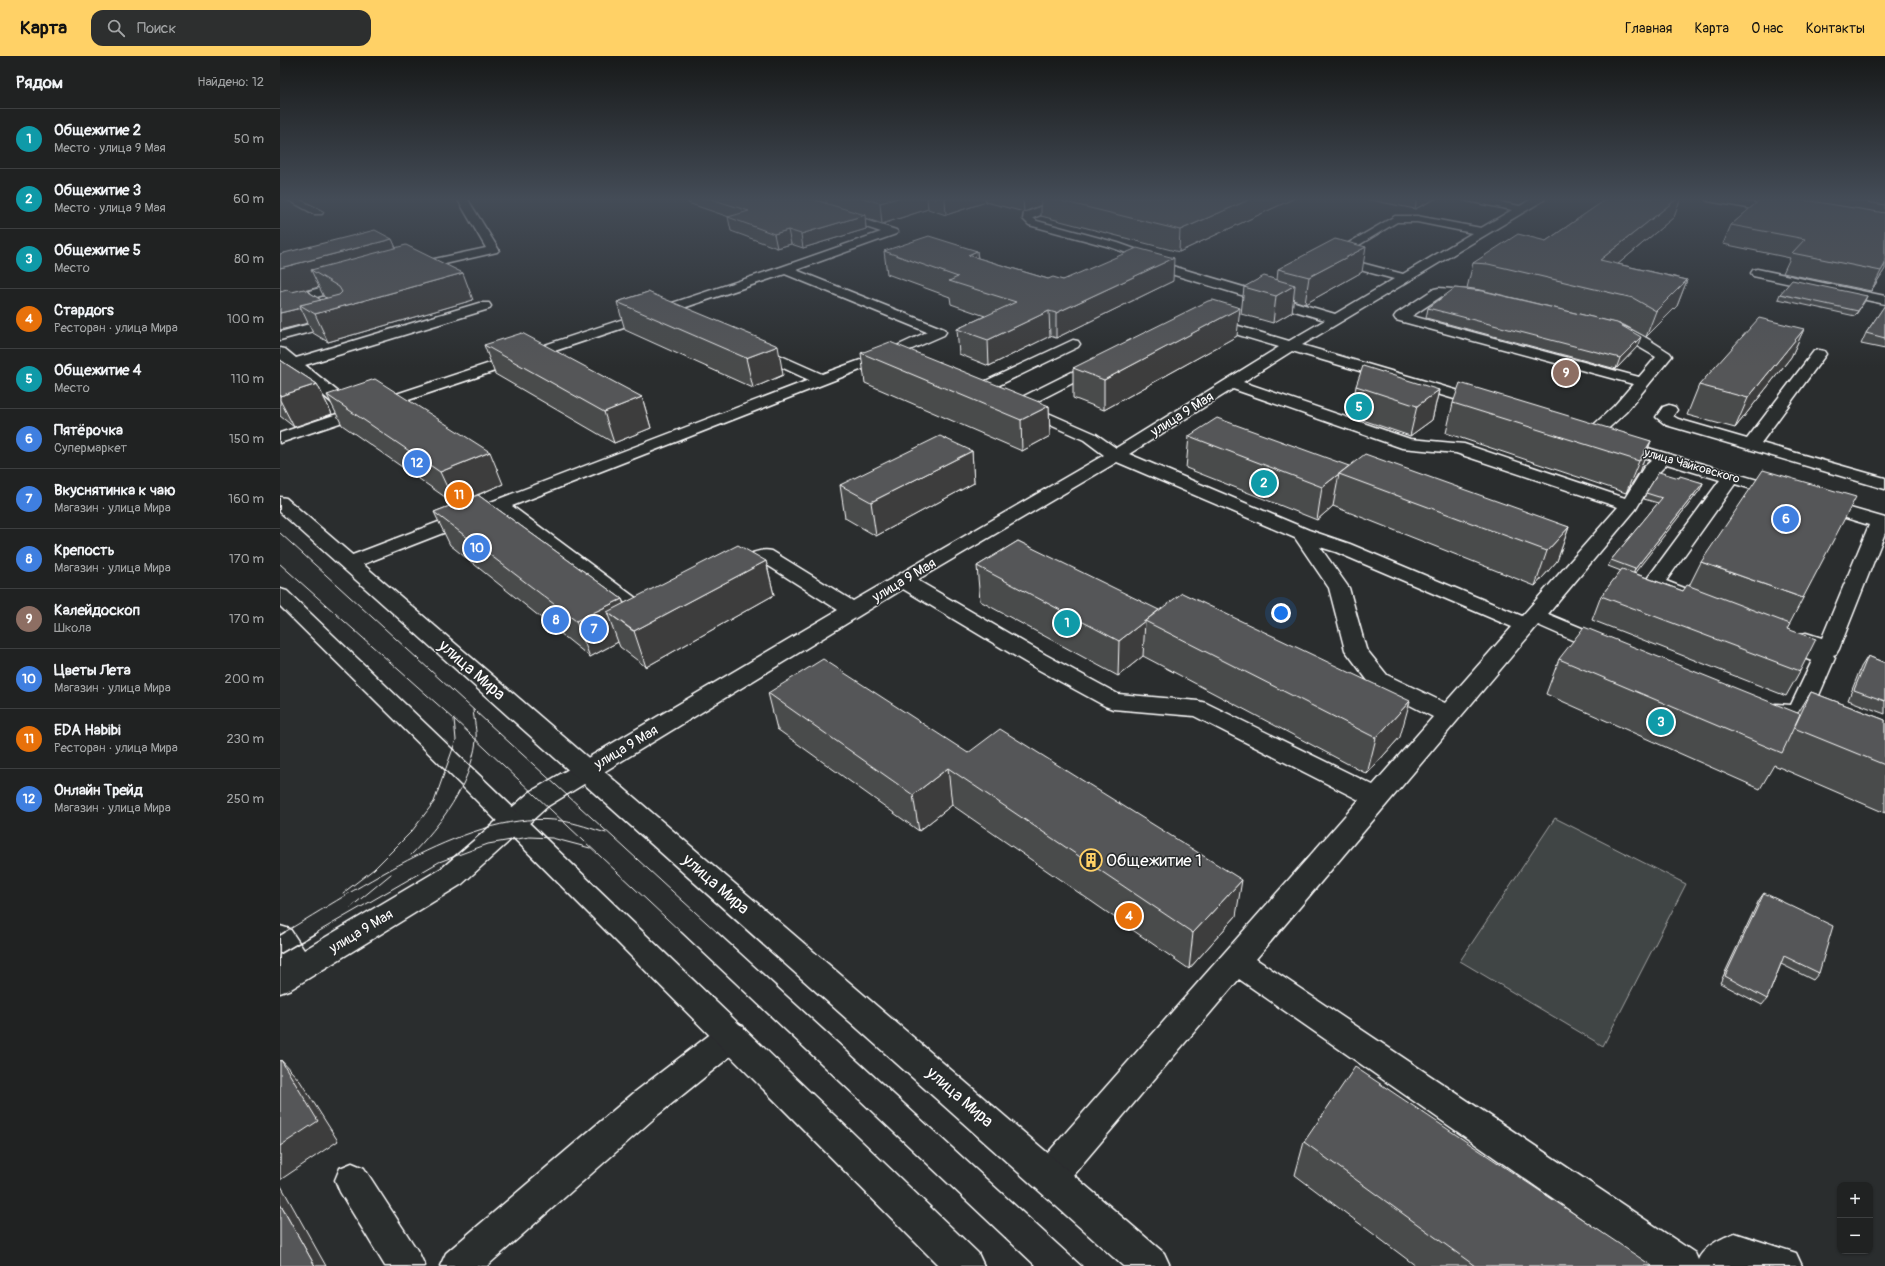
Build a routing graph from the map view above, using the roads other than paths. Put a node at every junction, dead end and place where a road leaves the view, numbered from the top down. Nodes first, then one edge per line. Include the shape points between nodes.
1 (473, 254) edge
2 (829, 254) edge
3 (1137, 254) edge
4 (1335, 254) edge
5 (1444, 254) edge
6 (1329, 258) junction
7 (1315, 265) edge
8 (785, 270) junction
9 (395, 272) edge
10 (1757, 273) dead end
11 (1404, 278) junction
12 (364, 280) edge
13 (1273, 288) edge
14 (1259, 296) junction
15 (1496, 298) edge
16 (1885, 300) edge
17 (280, 303) edge
18 (280, 306) edge
19 (484, 306) dead end
20 (665, 310) junction
21 (686, 319) edge
22 (1338, 319) junction
23 (1196, 323) edge
24 (1596, 324) edge
25 (280, 336) edge
26 (1073, 344) dead end
27 (743, 345) edge
28 (1292, 345) junction
29 (280, 352) edge
30 (893, 352) junction
31 (1819, 354) dead end
32 (1110, 358) edge
33 (914, 361) edge
34 (295, 363) junction
35 (820, 379) junction
36 (965, 382) edge
37 (1641, 382) junction
38 (1231, 383) junction
39 (980, 389) junction
40 (1007, 400) junction
41 (1501, 409) edge
42 (1669, 410) dead end
43 (354, 413) junction
44 (1591, 436) edge
45 (280, 438) edge
46 (1751, 445) junction
47 (1634, 449) edge
48 (1116, 455) junction
49 (1663, 458) junction
50 (1731, 477) junction
51 (1885, 484) edge
52 (280, 502) edge
53 (499, 505) junction
54 (1630, 505) junction
55 (1882, 523) edge
56 (1302, 534) junction
57 (349, 563) junction
58 (716, 580) edge
59 (903, 580) junction
60 (1656, 594) edge
61 (280, 595) edge
62 (667, 604) edge
63 (854, 610) junction
64 (1530, 620) junction
65 (1620, 652) edge
66 (1756, 708) edge
67 (1449, 715) junction
68 (587, 770) junction
69 (1377, 798) junction
70 (514, 822) junction
71 (280, 938) edge
72 (1236, 961) junction
73 (290, 974) edge
74 (732, 1036) junction
75 (1050, 1176) junction
76 (352, 1180) dead end
77 (406, 1266) edge
78 (459, 1266) edge
79 (965, 1266) edge
80 (1151, 1266) edge
81 (1682, 1266) edge
82 (1714, 1266) edge
83 (1783, 1266) edge

1 - 9 street
2 - 8 street
3 - 14 street via 1165,268
4 - 6 street
5 - 11 street, улица 9 Мая
6 - 7 street
6 - 11 street
8 - 20 street
8 - 30 street via 939,332
10 - 16 street
11 - 22 street, улица 9 Мая
12 - 17 street
13 - 14 street
14 - 22 street
15 - 37 street via 1439,292 1401,317
18 - 25 street via 313,297 346,318
19 - 34 street
20 - 21 street
20 - 43 street
22 - 28 street, улица 9 Мая
23 - 28 street via 1212,322
24 - 37 street via 1619,329 1665,356
26 - 39 street
27 - 35 street
28 - 38 street, улица 9 Мая
28 - 41 street
29 - 34 street
30 - 33 street
30 - 35 street
31 - 46 street
32 - 40 street
34 - 43 street
35 - 53 street
36 - 39 street
37 - 44 street via 1620,408
38 - 48 street, улица 9 Мая
38 - 54 street via 1408,444 1458,448
39 - 40 street
40 - 48 street via 1090,437
42 - 46 street via 1664,417 1666,420
43 - 45 street
46 - 51 street
47 - 49 street, улица Чайковского
48 - 56 street
48 - 59 street, улица 9 Мая
49 - 50 street, улица Чайковского
49 - 54 street via 1650,471
50 - 55 street, улица Чайковского
50 - 60 street via 1654,583 1695,604
52 - 57 street, улица Мира
53 - 57 street
53 - 62 street via 646,615
54 - 64 street
55 - 66 street via 1828,649 1768,631 1824,658 1799,714 1763,712
56 - 64 street
56 - 67 street via 1339,588 1356,650 1378,680
57 - 68 street, улица Мира
58 - 63 street via 765,554
59 - 63 street, улица 9 Мая
59 - 69 street via 1113,701 1198,709
61 - 70 street
63 - 68 street, улица 9 Мая
64 - 65 street
64 - 67 street
67 - 69 street
68 - 70 street, улица 9 Мая via 539,799
68 - 75 street, улица Мира
69 - 72 street
70 - 73 street, улица 9 Мая via 452,876
70 - 74 street
71 - 73 street
72 - 75 street
72 - 81 street
74 - 78 street via 646,1103
74 - 79 street
75 - 80 street, улица Мира
76 - 77 street
82 - 83 street via 1735,1251

